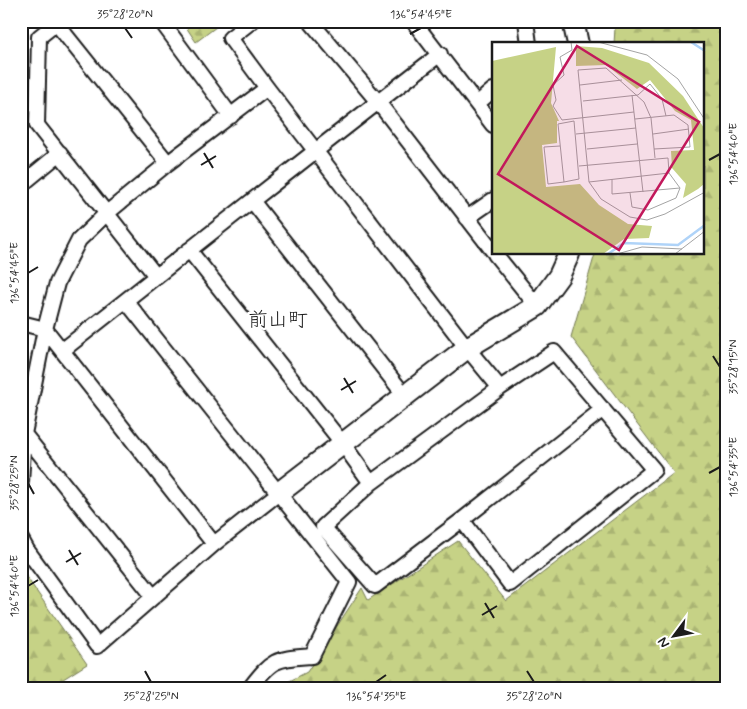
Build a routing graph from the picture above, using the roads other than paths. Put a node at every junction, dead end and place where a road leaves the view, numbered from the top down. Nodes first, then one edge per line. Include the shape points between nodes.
1 (161, 21) edge
2 (252, 21) edge
3 (310, 21) edge
4 (413, 21) edge
5 (526, 21) edge
6 (573, 21) edge
7 (57, 22) edge
8 (529, 42) edge
9 (578, 42) edge
10 (440, 54) junction
11 (267, 88) junction
12 (492, 91) edge
13 (378, 102) junction
14 (478, 103) junction
15 (231, 116) junction
16 (492, 124) edge
17 (316, 151) junction
18 (60, 153) junction
19 (168, 163) junction
20 (21, 185) edge
21 (492, 201) edge
22 (253, 202) junction
23 (107, 213) junction
24 (467, 218) junction
25 (492, 249) edge
26 (189, 250) junction
27 (496, 255) edge
28 (569, 255) edge
29 (156, 276) junction
30 (126, 300) junction
31 (537, 306) junction
32 (21, 323) edge
33 (45, 329) junction
34 (467, 348) junction
35 (63, 350) junction
36 (500, 388) junction
37 (406, 397) junction
38 (603, 409) junction
39 (24, 434) junction
40 (343, 444) junction
41 (21, 482) edge
42 (371, 483) junction
43 (280, 492) junction
44 (462, 520) junction
45 (21, 539) edge
46 (214, 544) junction
47 (153, 596) junction
48 (250, 688) edge

1 - 15 street
2 - 11 street via 230,38
3 - 13 street
4 - 10 street
5 - 8 street
6 - 9 street
7 - 18 street via 38,37 37,125
7 - 19 street
10 - 13 street
10 - 14 street
11 - 15 street
11 - 17 street
12 - 14 street
13 - 17 street
13 - 24 street
14 - 16 street
15 - 19 street
17 - 22 street
17 - 34 street
18 - 20 street
18 - 23 street
19 - 23 street
21 - 24 street
22 - 26 street
22 - 37 street
23 - 29 street
23 - 33 street via 79,240 57,283
24 - 25 street
26 - 29 street
26 - 40 street
27 - 31 street
28 - 31 street via 559,276
29 - 30 street
30 - 35 street
30 - 43 street
31 - 34 street
32 - 33 street
33 - 35 street
33 - 39 street
34 - 36 street
34 - 37 street
35 - 46 street
36 - 38 street via 554,352
36 - 42 street
37 - 40 street
38 - 44 street
38 - 44 street via 654,470 510,584
39 - 41 street
39 - 47 street
40 - 42 street
40 - 43 street
42 - 44 street via 324,527 375,586
43 - 46 street
43 - 48 street via 349,582 312,656 280,659 264,668
45 - 47 street via 97,646
46 - 47 street

